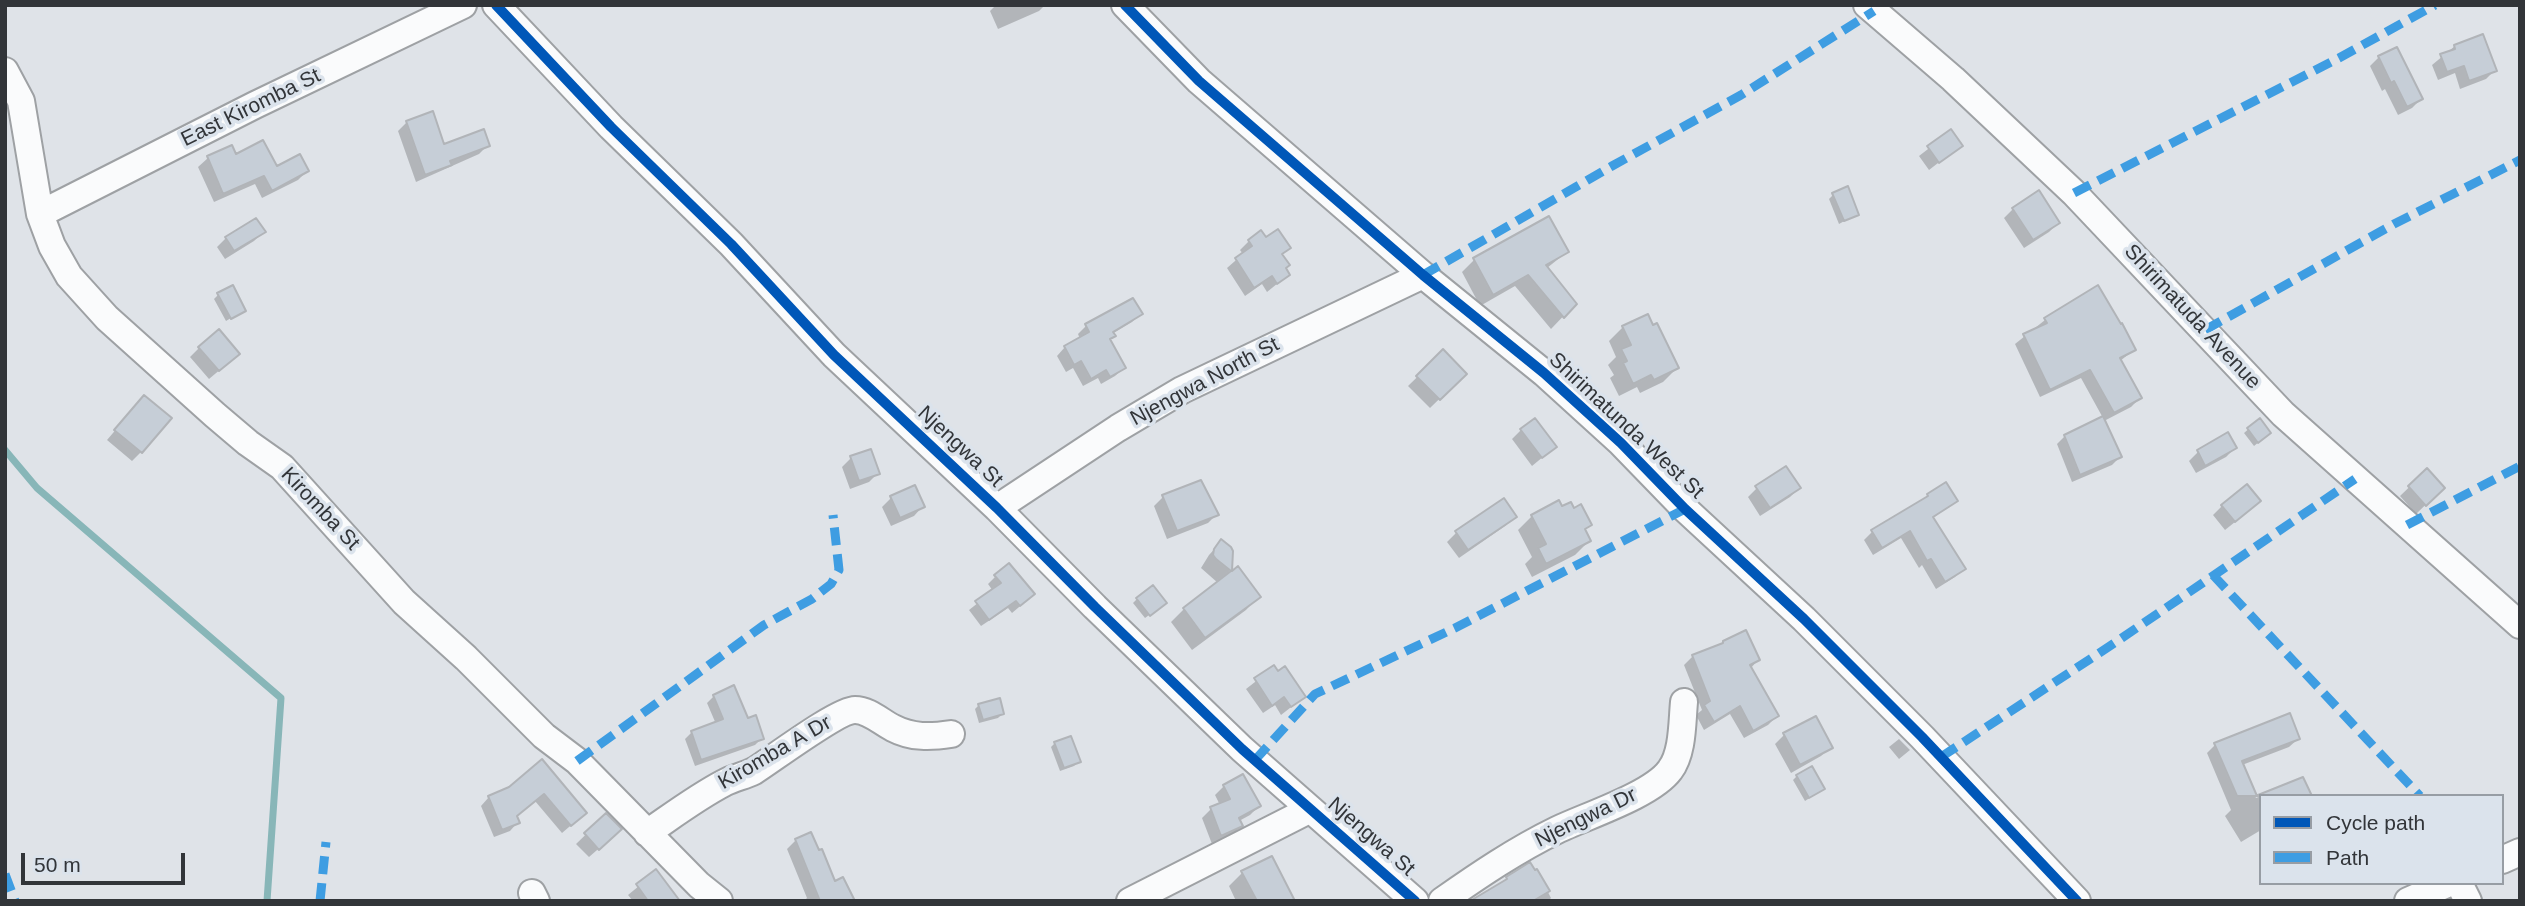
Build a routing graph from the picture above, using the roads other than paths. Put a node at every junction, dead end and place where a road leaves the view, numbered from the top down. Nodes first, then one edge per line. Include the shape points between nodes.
1 (463, 5) edge
2 (496, 5) edge
3 (1125, 5) edge
4 (1867, 5) edge
5 (5, 71) edge
6 (40, 214) junction
7 (1423, 275) junction
8 (997, 508) junction
9 (2520, 625) edge
10 (1684, 702) dead end
11 (951, 734) dead end
12 (1310, 810) junction
13 (647, 832) junction
14 (2520, 852) edge
15 (2504, 859) edge
16 (2444, 885) edge
17 (2460, 885) edge
18 (719, 901) edge
19 (1130, 901) edge
20 (1415, 901) edge
21 (1442, 901) edge
22 (2077, 901) edge
23 (2408, 901) edge
24 (2468, 901) edge

1 - 6 street, East Kiromba St
2 - 8 street, Njengwa St via 834,355
3 - 7 street, Shirimatunda West St via 1199,80
4 - 9 street, Shirimatuda Avenue via 2074,193 2283,414
5 - 6 street, Kiromba St via 20,101
6 - 13 street, Kiromba St via 69,276 107,318 215,415 282,467 404,602
7 - 8 street, Njengwa North St via 1182,390
7 - 22 street, Shirimatunda West St via 1544,373 1621,443 1863,678
8 - 12 street, Njengwa St
10 - 21 street, Njengwa Dr via 1678,751 1671,769 1658,783 1494,864
11 - 13 street, Kiromba A Dr via 911,735 866,712 843,713
12 - 19 street
12 - 20 street, Njengwa St
13 - 18 street, Kiromba St
14 - 15 street
16 - 23 street
17 - 24 street

